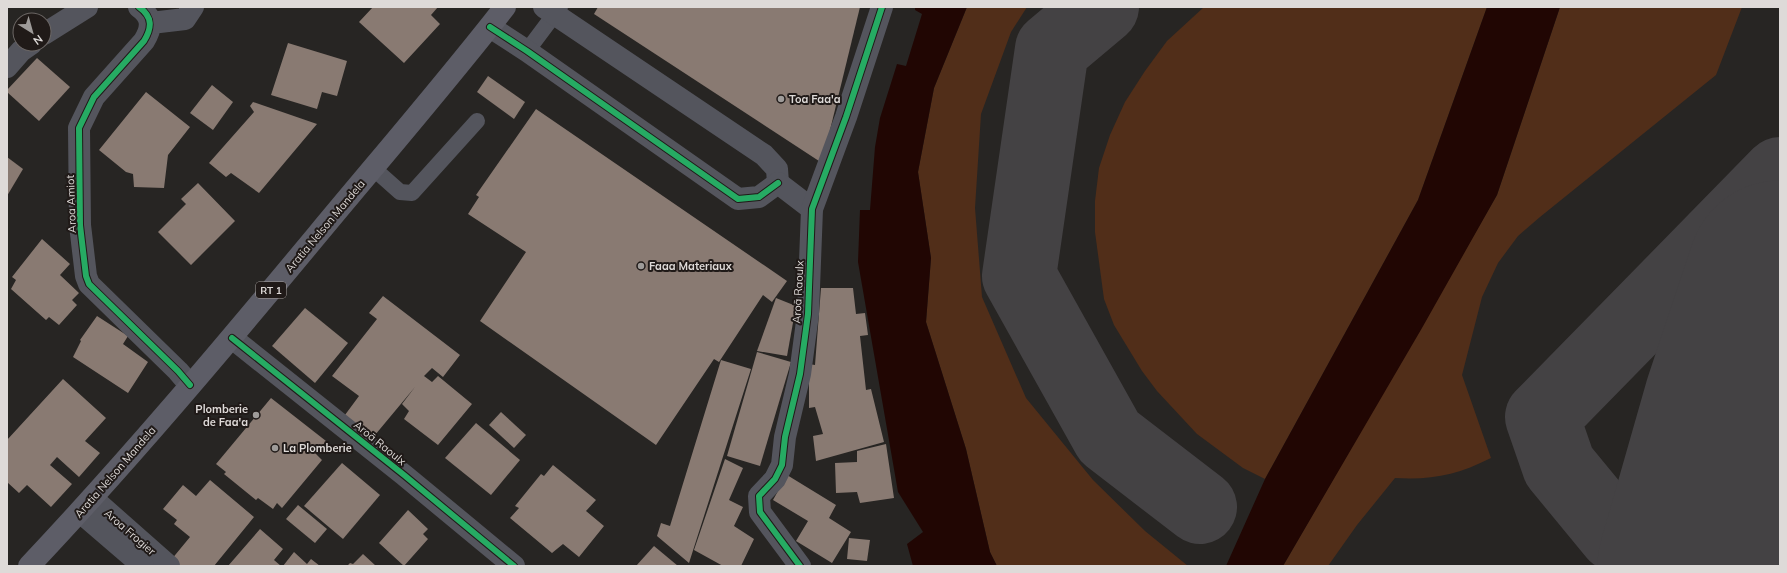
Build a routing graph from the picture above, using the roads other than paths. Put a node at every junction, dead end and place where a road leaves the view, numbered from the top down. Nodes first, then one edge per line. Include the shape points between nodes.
1 (87, 7) edge
2 (193, 7) edge
3 (506, 7) edge
4 (882, 7) edge
5 (553, 9) edge
6 (145, 15) edge
7 (490, 27) junction
8 (52, 29) edge
9 (20, 52) edge
10 (527, 52) junction
11 (7, 67) edge
12 (477, 121) dead end
13 (373, 168) junction
14 (778, 184) junction
15 (812, 209) junction
16 (232, 338) junction
17 (190, 385) junction
18 (86, 505) junction
19 (28, 566) edge
20 (143, 566) edge
21 (169, 566) edge
22 (514, 566) edge
23 (800, 566) edge

1 - 8 street
2 - 6 street, Aroa Amiot via 185,19
3 - 7 main road, Aratia Nelson Mandela / RT 1
4 - 15 street, Aroā Raoulx via 846,117
5 - 10 lane
5 - 14 street via 764,155 777,169
6 - 17 street, Aroa Amiot via 150,31 94,98 79,128 80,225 86,276 89,284
7 - 10 street
7 - 13 main road, Aratia Nelson Mandela / RT 1
9 - 11 street
10 - 14 street via 738,199 759,197
12 - 13 lane via 412,193 400,192
13 - 16 main road, Aratia Nelson Mandela / RT 1
14 - 15 street
15 - 23 street, Aroā Raoulx via 808,314 800,374 785,437 782,465 775,479 759,496 760,512
16 - 17 main road, Aratia Nelson Mandela / RT 1
16 - 22 street, Aroā Raoulx
17 - 18 main road, Aratia Nelson Mandela / RT 1
18 - 19 main road, Aratia Nelson Mandela / RT 1
18 - 20 street
18 - 21 street, Aroa Frogier

